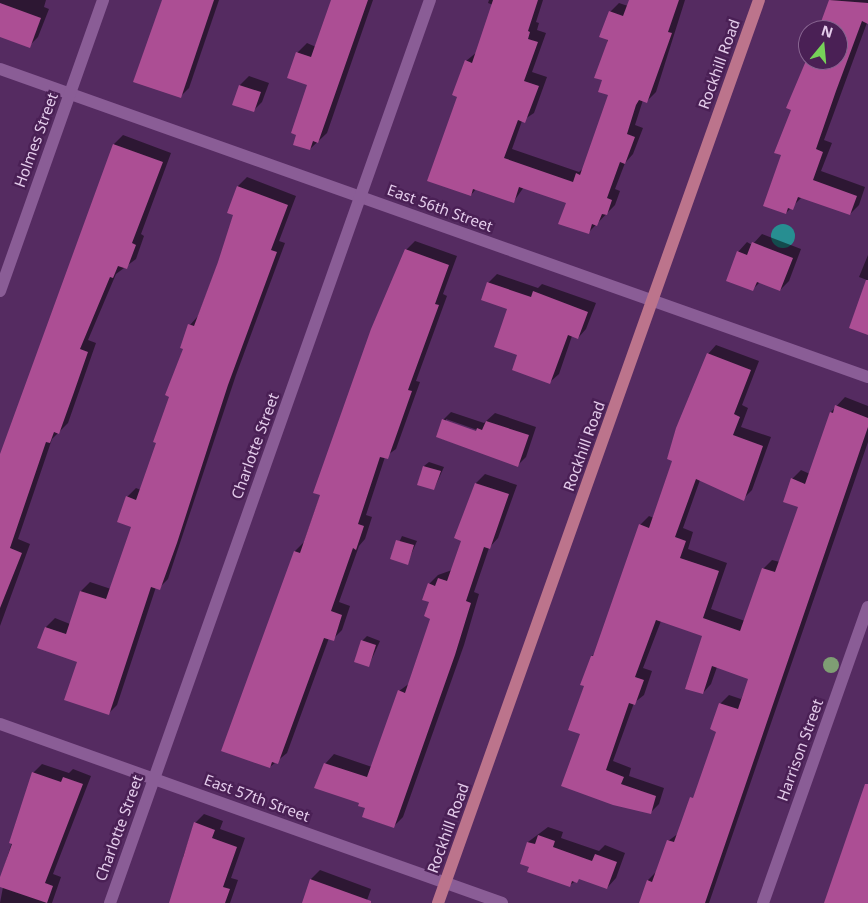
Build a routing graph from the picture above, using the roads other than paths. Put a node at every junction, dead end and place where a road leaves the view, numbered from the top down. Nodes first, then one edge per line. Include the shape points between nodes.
1 (103, 0) edge
2 (430, 0) edge
3 (759, 0) edge
4 (0, 69) edge
5 (70, 94) junction
6 (361, 197) junction
7 (0, 291) edge
8 (652, 300) junction
9 (868, 377) edge
10 (868, 607) edge
11 (0, 724) edge
12 (154, 779) junction
13 (446, 883) junction
14 (110, 903) edge
15 (438, 903) edge
16 (502, 903) edge
17 (763, 903) edge

1 - 5 street, Holmes Street
2 - 6 street, Charlotte Street
3 - 8 main road, Rockhill Road
4 - 5 street, East 56th Street
5 - 6 street, East 56th Street
5 - 7 street, Holmes Street
6 - 8 street, East 56th Street
6 - 12 street, Charlotte Street
8 - 9 street, East 56th Street
8 - 13 main road, Rockhill Road
10 - 17 street, Harrison Street
11 - 12 street, East 57th Street
12 - 13 street, East 57th Street
12 - 14 street, Charlotte Street
13 - 15 main road, Rockhill Road
13 - 16 street, East 57th Street

